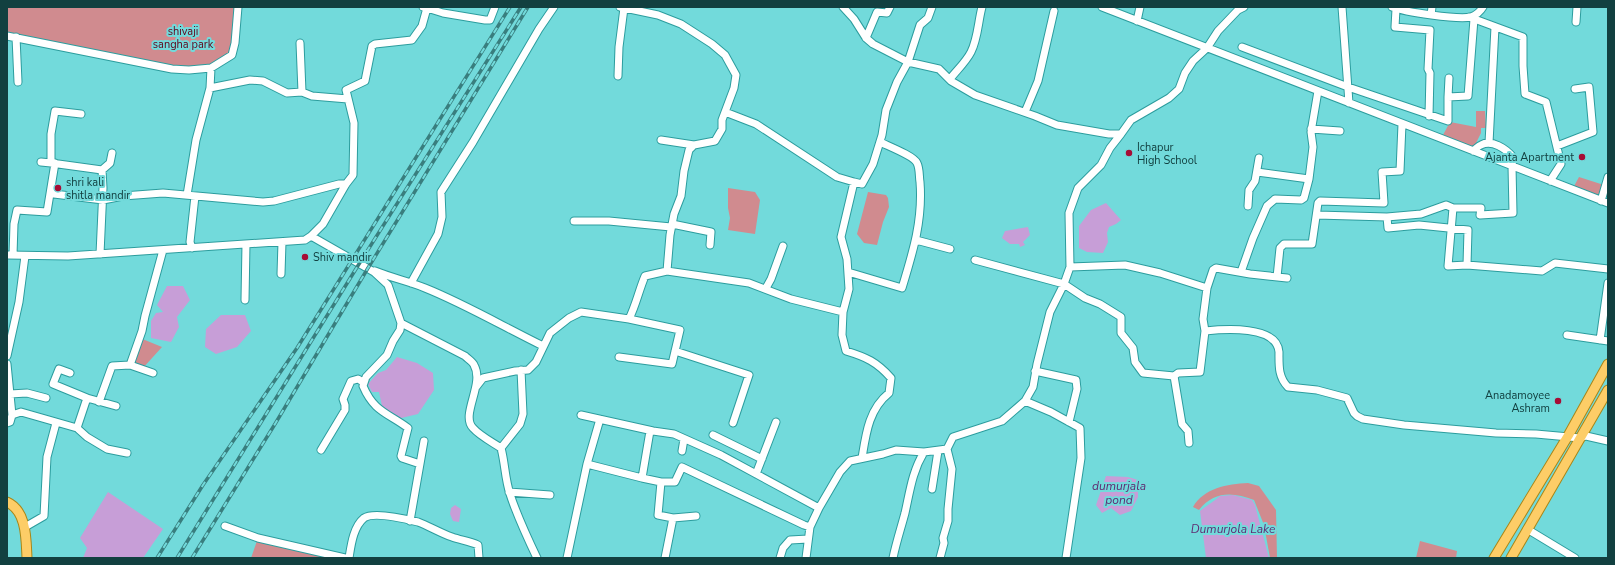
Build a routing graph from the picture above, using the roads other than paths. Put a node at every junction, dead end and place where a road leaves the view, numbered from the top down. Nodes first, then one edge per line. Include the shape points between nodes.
1 (238, 7) edge
2 (495, 7) edge
3 (554, 7) edge
4 (622, 7) edge
5 (842, 7) edge
6 (890, 7) edge
7 (932, 7) edge
8 (982, 7) edge
9 (1102, 7) edge
10 (1140, 7) edge
11 (1342, 7) edge
12 (1432, 7) edge
13 (1483, 7) edge
14 (1577, 7) edge
15 (425, 8) edge
16 (1240, 8) edge
17 (1394, 8) edge
18 (650, 10) edge
19 (1054, 11) dead end
20 (1431, 15) junction
21 (1471, 18) junction
22 (1138, 21) junction
23 (1576, 22) dead end
24 (1496, 27) junction
25 (7, 36) edge
26 (16, 37) junction
27 (866, 38) junction
28 (300, 43) dead end
29 (1242, 46) dead end
30 (1207, 48) junction
31 (908, 62) junction
32 (211, 68) junction
33 (618, 76) dead end
34 (1449, 78) dead end
35 (950, 80) junction
36 (18, 82) dead end
37 (210, 88) junction
38 (1348, 88) junction
39 (1575, 89) dead end
40 (1318, 91) junction
41 (302, 92) junction
42 (1448, 97) junction
43 (348, 99) junction
44 (1349, 103) junction
45 (725, 112) junction
46 (1025, 112) junction
47 (81, 114) dead end
48 (1429, 116) junction
49 (1402, 124) junction
50 (1311, 129) junction
51 (1340, 131) dead end
52 (1121, 134) junction
53 (661, 140) dead end
54 (880, 142) junction
55 (1489, 143) junction
56 (694, 146) junction
57 (1557, 146) junction
58 (1473, 151) junction
59 (112, 153) dead end
60 (1259, 158) dead end
61 (41, 162) dead end
62 (53, 163) junction
63 (1512, 166) junction
64 (102, 170) junction
65 (1257, 172) junction
66 (1608, 177) edge
67 (1309, 179) junction
68 (1550, 181) junction
69 (854, 182) junction
70 (346, 184) junction
71 (54, 194) dead end
72 (186, 195) junction
73 (195, 196) junction
74 (103, 200) junction
75 (1605, 202) edge
76 (1248, 206) dead end
77 (1453, 208) junction
78 (1317, 215) junction
79 (1387, 217) junction
80 (574, 221) dead end
81 (672, 225) junction
82 (1450, 229) junction
83 (311, 236) junction
84 (916, 240) junction
85 (282, 242) junction
86 (246, 244) junction
87 (710, 245) dead end
88 (783, 246) dead end
89 (192, 248) junction
90 (950, 248) dead end
91 (163, 250) junction
92 (100, 254) junction
93 (10, 255) edge
94 (25, 256) junction
95 (975, 260) dead end
96 (1467, 265) junction
97 (1070, 267) junction
98 (368, 268) junction
99 (1608, 269) edge
100 (667, 271) junction
101 (848, 272) junction
102 (1241, 272) junction
103 (281, 274) dead end
104 (1277, 276) junction
105 (1287, 278) dead end
106 (411, 283) junction
107 (1608, 283) edge
108 (1064, 284) junction
109 (766, 288) junction
110 (1207, 288) junction
111 (245, 300) dead end
112 (843, 312) junction
113 (629, 319) junction
114 (401, 323) junction
115 (1205, 330) junction
116 (1567, 336) dead end
117 (1600, 340) junction
118 (1608, 341) edge
119 (543, 346) junction
120 (675, 350) junction
121 (7, 356) edge
122 (619, 357) dead end
123 (7, 364) edge
124 (1608, 364) edge
125 (130, 365) junction
126 (521, 370) junction
127 (1036, 371) junction
128 (70, 373) dead end
129 (153, 373) dead end
130 (1174, 376) junction
131 (363, 382) junction
132 (8, 386) edge
133 (476, 387) junction
134 (1608, 390) edge
135 (10, 394) junction
136 (46, 398) dead end
137 (87, 398) junction
138 (1025, 401) junction
139 (98, 402) junction
140 (116, 406) dead end
141 (12, 415) junction
142 (581, 415) dead end
143 (600, 419) junction
144 (776, 422) dead end
145 (1069, 422) junction
146 (7, 423) edge
147 (56, 423) junction
148 (733, 423) dead end
149 (77, 428) junction
150 (650, 431) junction
151 (713, 435) dead end
152 (1568, 436) junction
153 (1580, 438) junction
154 (684, 439) junction
155 (1608, 441) edge
156 (424, 442) dead end
157 (1189, 443) dead end
158 (501, 448) junction
159 (947, 449) junction
160 (320, 450) dead end
161 (682, 451) dead end
162 (938, 451) junction
163 (924, 452) junction
164 (127, 453) dead end
165 (862, 458) junction
166 (762, 459) junction
167 (420, 464) junction
168 (587, 464) junction
169 (756, 474) junction
170 (642, 478) junction
171 (661, 482) junction
172 (932, 489) dead end
173 (509, 492) junction
174 (550, 495) dead end
175 (7, 502) edge
176 (819, 508) junction
177 (696, 516) dead end
178 (673, 518) junction
179 (410, 521) junction
180 (225, 526) dead end
181 (25, 527) junction
182 (810, 527) junction
183 (1527, 529) junction
184 (808, 540) junction
185 (27, 558) edge
186 (345, 558) edge
187 (349, 558) edge
188 (479, 558) edge
189 (537, 558) edge
190 (567, 558) edge
191 (665, 558) edge
192 (780, 558) edge
193 (806, 558) edge
194 (893, 558) edge
195 (940, 558) edge
196 (1066, 558) edge
197 (1494, 558) edge
198 (1512, 558) edge
199 (1575, 558) edge

1 - 32 street via 232,55
2 - 15 street via 490,20
3 - 106 street via 441,192 442,217 438,234
4 - 18 street
4 - 33 street
5 - 27 street via 854,19
6 - 27 street via 887,13 877,12
7 - 31 street via 928,18 920,24
8 - 35 street via 970,54
9 - 22 street
10 - 22 street
11 - 38 street
12 - 20 street
13 - 21 street
14 - 23 street
15 - 43 street via 422,26 412,40 372,46 365,81 346,90
16 - 30 street via 1218,31
17 - 20 street
17 - 48 street via 1395,27 1430,30
18 - 45 street via 681,24 725,55 736,75
19 - 46 street via 1038,81
20 - 21 street
21 - 24 street
21 - 42 street via 1468,96
22 - 30 street
24 - 55 street
24 - 57 street via 1523,37 1525,94 1546,102
25 - 26 street
26 - 32 street via 172,69
26 - 36 street
27 - 31 street
28 - 41 street
29 - 38 street
30 - 40 street
30 - 52 street via 1185,73 1179,90 1132,120
31 - 35 street via 939,69
31 - 54 street via 886,110
32 - 37 street
34 - 42 street
35 - 46 street via 975,95
37 - 41 street via 250,80 263,81 287,92
37 - 72 street via 196,140
38 - 44 street
38 - 48 street
39 - 57 street via 1589,87 1593,132
40 - 44 street
40 - 50 street
41 - 43 street via 312,96
42 - 48 street via 1448,121
43 - 70 street via 355,139 354,175
44 - 49 street
45 - 56 street via 722,129 715,141
45 - 69 street via 756,124 837,177
46 - 52 street via 1057,126
47 - 62 street via 55,111 51,134
49 - 58 street
49 - 78 street via 1400,171 1382,172 1384,203 1320,201
50 - 51 street
50 - 67 street via 1313,147
52 - 97 street via 1101,165 1078,188 1069,213
53 - 56 street
54 - 69 street via 873,164 862,184
54 - 84 street via 912,158 918,164 921,215
55 - 58 street
55 - 63 street via 1507,150 1514,157
56 - 81 street via 689,150 681,196
57 - 68 street via 1561,164
58 - 63 street
59 - 64 street via 110,163
60 - 65 street
61 - 62 street
62 - 64 street
62 - 93 street via 48,212 17,210
63 - 68 street
63 - 77 street via 1513,213 1480,215 1480,208
64 - 74 street
65 - 67 street
65 - 76 street via 1249,190
66 - 75 street
67 - 102 street via 1304,198 1301,200 1275,199 1267,206
68 - 75 street
69 - 101 street via 841,237
70 - 73 street via 262,202
70 - 83 street via 323,224
71 - 74 street
72 - 73 street
72 - 74 street via 163,193
73 - 89 street via 190,242
74 - 92 street
77 - 79 street via 1446,205 1421,214
77 - 82 street
78 - 79 street
78 - 104 street via 1312,244 1284,244 1280,248
79 - 82 street via 1388,228 1418,225
80 - 81 street
81 - 87 street via 710,232
81 - 100 street
82 - 96 street via 1468,230
82 - 96 street via 1448,266
83 - 85 street via 305,240
83 - 98 street
84 - 90 street
84 - 101 street via 902,288
85 - 86 street
85 - 103 street
86 - 89 street
86 - 111 street
88 - 109 street
89 - 91 street
91 - 92 street
91 - 125 street via 142,331
92 - 94 street
93 - 94 street
94 - 121 street via 19,302
95 - 108 street
96 - 99 street via 1542,271 1555,263
97 - 108 street
97 - 110 street via 1125,265
98 - 106 street
98 - 114 street via 388,285
100 - 109 street via 749,283
100 - 113 street via 645,276
101 - 112 street via 849,289
102 - 104 street
102 - 110 street via 1216,268
104 - 105 street
106 - 119 street
107 - 117 street
108 - 127 street via 1050,312
108 - 130 street via 1121,317 1121,333 1133,348 1135,362 1143,372
109 - 112 street via 791,299
110 - 115 street via 1203,319
112 - 165 street via 842,335 846,351 867,357 891,378 889,393 882,398 871,415
113 - 119 street via 581,312 550,333
113 - 120 street via 680,330
114 - 131 street via 387,355
114 - 133 street via 465,356 474,364 477,374
115 - 130 street via 1200,372 1178,372
115 - 152 street via 1250,331 1269,336 1277,344 1281,376 1288,387 1317,390 1348,398 1354,413 1363,419 1496,433
116 - 117 street
117 - 118 street
119 - 126 street via 536,362 528,370
120 - 122 street via 672,364
120 - 148 street via 748,374
123 - 132 street
124 - 152 main road
125 - 129 street
125 - 139 street via 112,366
126 - 133 street via 483,378
126 - 158 street via 523,414 520,424
127 - 138 street via 1033,387
127 - 145 street via 1076,380 1077,389
128 - 137 street via 59,369 53,384
130 - 157 street via 1182,424 1188,431
131 - 160 street via 358,379 351,381 343,399 345,410
131 - 167 street via 366,393 380,411 408,428 402,458
132 - 135 street
133 - 158 street via 468,417 472,428
134 - 153 main road
135 - 136 street
135 - 141 street
137 - 139 street
137 - 149 street
138 - 145 street
138 - 159 street via 1002,421 953,437
139 - 140 street
141 - 146 street via 10,422
141 - 147 street via 21,412
142 - 143 street
143 - 150 street
143 - 168 street
144 - 166 street
145 - 196 street via 1080,428 1081,458
147 - 149 street
147 - 181 street via 47,457 44,516
149 - 164 street via 107,449
150 - 154 street via 674,434
150 - 170 street
151 - 166 street
152 - 153 street
152 - 197 main road
153 - 155 street via 1586,436
153 - 183 main road
154 - 161 street
154 - 169 street
156 - 167 street
158 - 173 street
159 - 162 street
159 - 195 street via 952,469 948,521
162 - 163 street
162 - 172 street
163 - 165 street via 896,450
163 - 194 street via 912,478
165 - 176 street via 850,461 840,472
166 - 169 street
167 - 179 street
168 - 170 street
168 - 190 street
169 - 176 street
170 - 171 street
171 - 178 street via 658,514
171 - 182 street via 675,482 682,467
173 - 174 street
173 - 189 street via 522,528
175 - 181 main road via 15,507
176 - 182 street
177 - 178 street
178 - 191 street
179 - 187 street via 372,515 363,518 352,539
179 - 188 street via 478,545
180 - 186 street via 258,538
181 - 185 main road
182 - 184 street
183 - 198 main road
183 - 199 street
184 - 192 street via 790,540 783,548
184 - 193 street

